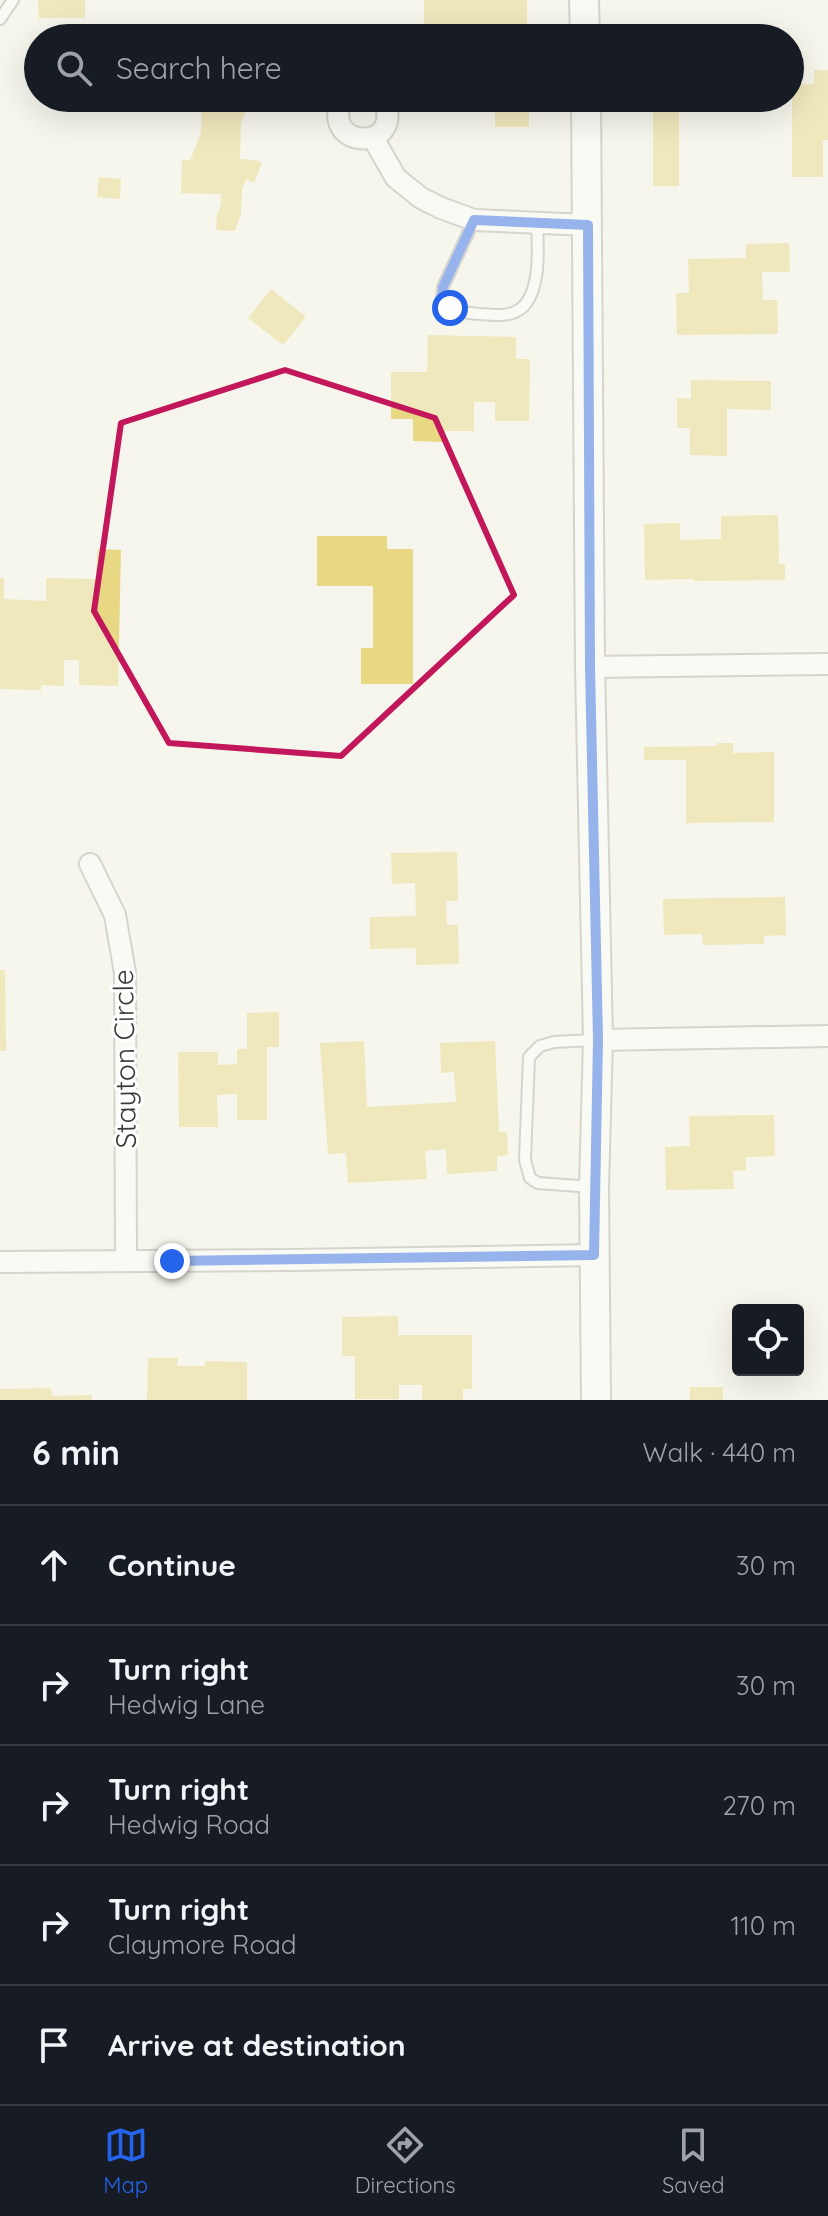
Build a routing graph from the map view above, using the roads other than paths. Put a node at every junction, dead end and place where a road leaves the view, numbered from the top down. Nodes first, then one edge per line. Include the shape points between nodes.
1 (13, 0) edge
2 (584, 0) edge
3 (0, 19) edge
4 (585, 24) edge
5 (339, 112) edge
6 (387, 112) edge
7 (586, 112) edge
8 (373, 138) junction
9 (474, 220) junction
10 (537, 224) junction
11 (588, 225) junction
12 (828, 664) edge
13 (590, 667) junction
14 (90, 864) dead end
15 (828, 1036) edge
16 (598, 1040) junction
17 (594, 1187) junction
18 (594, 1255) junction
19 (126, 1260) junction
20 (0, 1262) edge
21 (596, 1400) edge

1 - 3 lane
2 - 4 street
5 - 8 street via 347,133 355,139
6 - 8 street
7 - 11 street
8 - 9 street via 396,178 421,198
9 - 10 street
9 - 10 lane via 442,297 450,308 501,315 518,311 529,299 536,277
10 - 11 street
11 - 13 street
12 - 13 street
13 - 16 street
14 - 19 street, Stayton Circle via 115,915 125,973
15 - 16 street
16 - 17 street
16 - 17 lane via 554,1042 529,1057 525,1160 530,1178 538,1183
17 - 18 street
18 - 19 street
18 - 21 street
19 - 20 street

